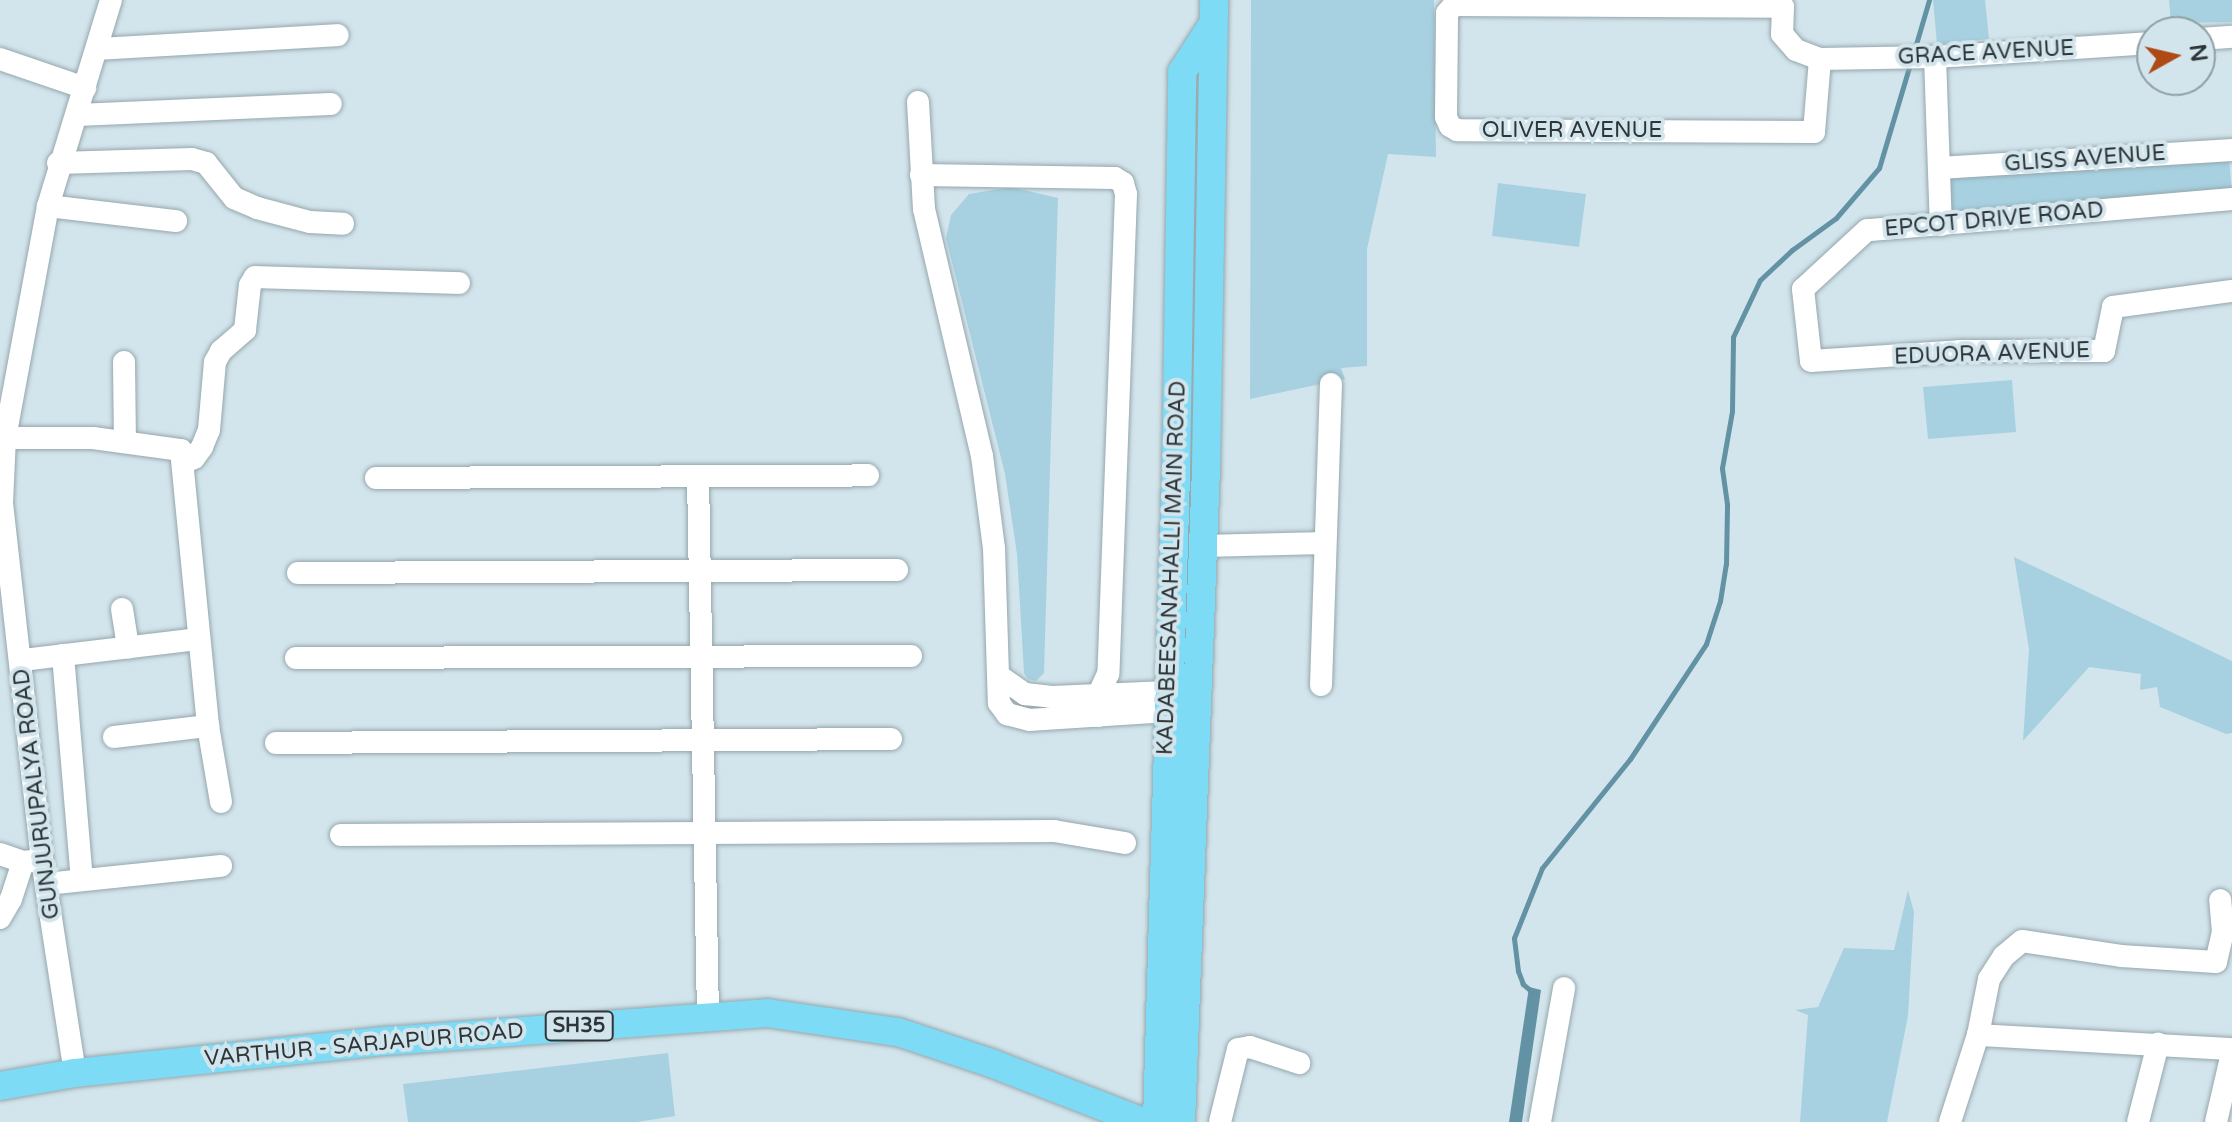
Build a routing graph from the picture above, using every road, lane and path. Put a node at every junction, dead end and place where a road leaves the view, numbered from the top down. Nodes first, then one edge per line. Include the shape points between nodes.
1 (111, 0) edge
2 (1783, 3) edge
3 (1214, 11) edge
4 (338, 35) dead end
5 (2136, 44) edge
6 (98, 49) junction
7 (1935, 57) junction
8 (0, 59) edge
9 (1820, 59) junction
10 (85, 88) junction
11 (918, 102) dead end
12 (331, 104) dead end
13 (77, 115) junction
14 (2232, 150) edge
15 (58, 163) junction
16 (1939, 168) junction
17 (921, 175) junction
18 (2232, 199) edge
19 (48, 206) junction
20 (176, 221) dead end
21 (343, 224) dead end
22 (1941, 225) junction
23 (459, 283) dead end
24 (2232, 291) edge
25 (1811, 361) joint
26 (124, 362) dead end
27 (1331, 384) dead end
28 (5, 438) junction
29 (125, 441) junction
30 (184, 463) junction
31 (2, 474) edge
32 (868, 475) dead end
33 (698, 476) junction
34 (376, 478) dead end
35 (1, 512) edge
36 (1324, 543) junction
37 (1203, 546) junction
38 (700, 570) junction
39 (897, 570) dead end
40 (298, 573) dead end
41 (122, 609) dead end
42 (199, 639) junction
43 (128, 648) junction
44 (63, 655) junction
45 (911, 656) dead end
46 (702, 657) junction
47 (296, 658) dead end
48 (22, 660) junction
49 (1321, 685) dead end
50 (1168, 701) junction
51 (1098, 705) junction
52 (208, 726) junction
53 (114, 737) dead end
54 (703, 738) junction
55 (891, 739) dead end
56 (276, 743) dead end
57 (221, 802) dead end
58 (705, 834) junction
59 (341, 835) dead end
60 (1125, 843) dead end
61 (0, 854) edge
62 (32, 861) junction
63 (221, 866) dead end
64 (82, 879) junction
65 (46, 884) junction
66 (2220, 900) dead end
67 (0, 918) edge
68 (1564, 988) dead end
69 (708, 1017) junction
70 (1978, 1035) junction
71 (2158, 1044) junction
72 (2232, 1051) edge
73 (1299, 1063) dead end
74 (75, 1073) junction
75 (0, 1086) edge
76 (1143, 1122) edge
77 (1157, 1122) edge
78 (1181, 1122) edge
79 (1220, 1122) edge
80 (1540, 1122) edge
81 (1950, 1122) edge
82 (2138, 1122) edge
83 (2216, 1122) edge

1 - 6 street, GUNJURUPALYA ROAD
2 - 9 street, OLIVER AVENUE via 1782,34 1796,50
2 - 9 street, OLIVER AVENUE via 1454,5 1447,13 1446,117 1457,130 1814,132
3 - 37 main road, KADABEESANAHALLI MAIN ROAD
3 - 50 main road, KADABEESANAHALLI MAIN ROAD via 1182,72
4 - 6 street
5 - 7 street, GRACE AVENUE
6 - 10 street, GUNJURUPALYA ROAD
7 - 9 street, GRACE AVENUE
7 - 16 street
8 - 10 street
10 - 13 street, GUNJURUPALYA ROAD
11 - 17 street
12 - 13 street
13 - 15 street, GUNJURUPALYA ROAD
14 - 16 street, GLISS AVENUE
15 - 19 street, GUNJURUPALYA ROAD
15 - 21 street via 192,159 206,163 234,198 257,208 310,222
16 - 22 street
17 - 51 street via 924,209 982,456 994,548 999,676 1025,694
17 - 51 street via 1115,178 1123,183 1108,674
18 - 22 street, EPCOT DRIVE ROAD
19 - 20 street
19 - 28 street, GUNJURUPALYA ROAD
22 - 25 street, EPCOT DRIVE ROAD via 1867,230 1803,289
23 - 30 street via 255,277 245,330 215,362 209,430 194,458
24 - 25 street, EDUORA AVENUE via 2113,307 2104,351 1960,351
26 - 29 street
27 - 36 street
28 - 29 street
28 - 31 street, GUNJURUPALYA ROAD
29 - 30 street via 173,446 181,450
30 - 42 street
31 - 35 street, GUNJURUPALYA ROAD
32 - 33 street
33 - 34 street
33 - 38 street
35 - 48 street, GUNJURUPALYA ROAD
36 - 37 street
36 - 49 street
37 - 78 main road, KADABEESANAHALLI MAIN ROAD
38 - 39 street
38 - 40 street
38 - 46 street
41 - 43 street
42 - 43 street
42 - 52 street
43 - 44 street
44 - 48 street
44 - 64 street
45 - 46 street
46 - 47 street
46 - 54 street
48 - 62 street, GUNJURUPALYA ROAD
50 - 51 street
50 - 77 main road, KADABEESANAHALLI MAIN ROAD
52 - 53 street
52 - 57 street
54 - 55 street
54 - 56 street
54 - 58 street
58 - 59 street
58 - 60 street via 1054,831
58 - 69 street
61 - 62 street
62 - 65 street, GUNJURUPALYA ROAD
62 - 67 street
63 - 64 street
64 - 65 street
65 - 74 street, GUNJURUPALYA ROAD
66 - 70 street via 2223,932 2216,962 2121,956 2022,941 1989,979
68 - 80 street
69 - 74 main road, VARTHUR - SARJAPUR ROAD / SH35 via 387,1041
69 - 76 main road, VARTHUR - SARJAPUR ROAD / SH35 via 789,1014 898,1032
70 - 71 street
70 - 81 street
71 - 72 street
71 - 82 street
72 - 83 street
73 - 79 street via 1250,1047 1238,1049
74 - 75 main road, VARTHUR - SARJAPUR ROAD / SH35

